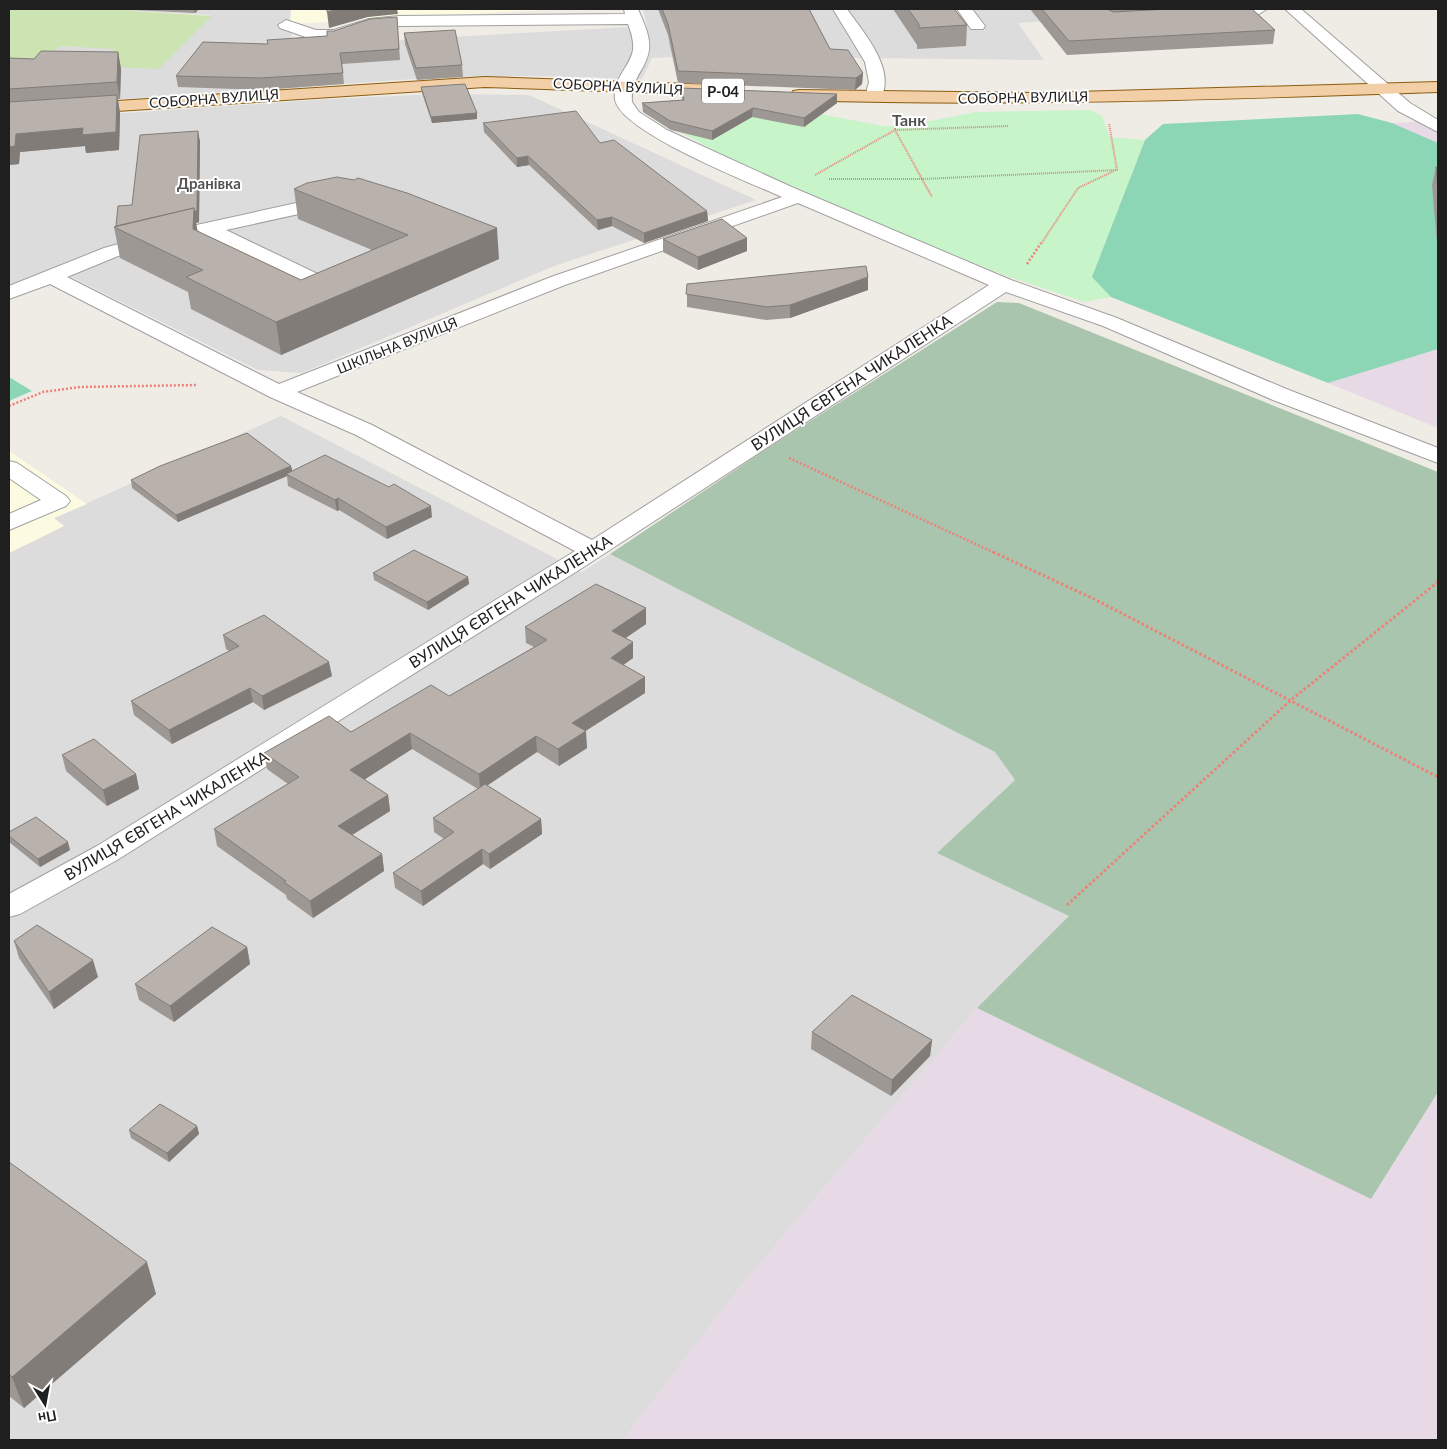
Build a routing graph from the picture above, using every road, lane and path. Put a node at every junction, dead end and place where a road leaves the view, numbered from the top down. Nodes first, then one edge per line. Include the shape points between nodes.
1 (840, 9) edge
2 (964, 9) edge
3 (1259, 9) edge
4 (1292, 9) edge
5 (1200, 13) edge
6 (633, 14) edge
7 (286, 25) dead end
8 (976, 26) dead end
9 (624, 86) junction
10 (1438, 87) edge
11 (1382, 88) junction
12 (734, 91) edge
13 (781, 94) edge
14 (873, 97) junction
15 (894, 98) junction
16 (9, 113) edge
17 (1109, 119) dead end
18 (1438, 127) edge
19 (895, 130) junction
20 (1117, 170) junction
21 (818, 179) dead end
22 (827, 179) dead end
23 (922, 179) junction
24 (799, 197) junction
25 (932, 197) dead end
26 (350, 199) edge
27 (208, 229) junction
28 (52, 277) junction
29 (317, 281) edge
30 (1004, 284) junction
31 (9, 293) edge
32 (250, 378) junction
33 (278, 392) junction
34 (9, 406) edge
35 (786, 456) dead end
36 (1438, 456) edge
37 (9, 468) edge
38 (9, 523) edge
39 (592, 550) junction
40 (1438, 582) edge
41 (1290, 700) junction
42 (1438, 777) edge
43 (1067, 905) dead end
44 (9, 907) edge

1 - 14 street via 873,62 877,82
2 - 8 street
3 - 5 street
4 - 11 street
6 - 7 street via 398,21 369,24 354,31 328,35 314,35
6 - 9 street via 641,52
9 - 12 main road, СОБОРНА ВУЛИЦЯ / Р-04
9 - 16 main road, СОБОРНА ВУЛИЦЯ / Р-04 via 444,83
9 - 24 street via 622,104 642,122
10 - 11 main road, СОБОРНА ВУЛИЦЯ
11 - 15 main road, СОБОРНА ВУЛИЦЯ via 1068,97
11 - 18 street via 1404,107
13 - 14 main road, СОБОРНА ВУЛИЦЯ
14 - 15 main road, СОБОРНА ВУЛИЦЯ
15 - 19 path
17 - 20 path
19 - 21 path via 808,179
19 - 23 path
20 - 23 path
20 - 30 path via 1078,188 1022,271
22 - 23 path
23 - 25 path
24 - 30 street
24 - 33 street, ШКІЛЬНА ВУЛИЦЯ via 558,281
26 - 27 street
27 - 28 street via 111,252
27 - 29 street
28 - 31 street
28 - 32 street
30 - 36 street via 1110,322 1281,395
30 - 39 street, ВУЛИЦЯ ЄВГЕНА ЧИКАЛЕНКА
32 - 33 street
32 - 34 path via 236,384 80,387 43,392
33 - 39 street via 364,430
35 - 41 path via 1094,599
37 - 38 street via 58,501
39 - 44 street, ВУЛИЦЯ ЄВГЕНА ЧИКАЛЕНКА via 107,853
40 - 41 path
41 - 42 path
41 - 43 path

